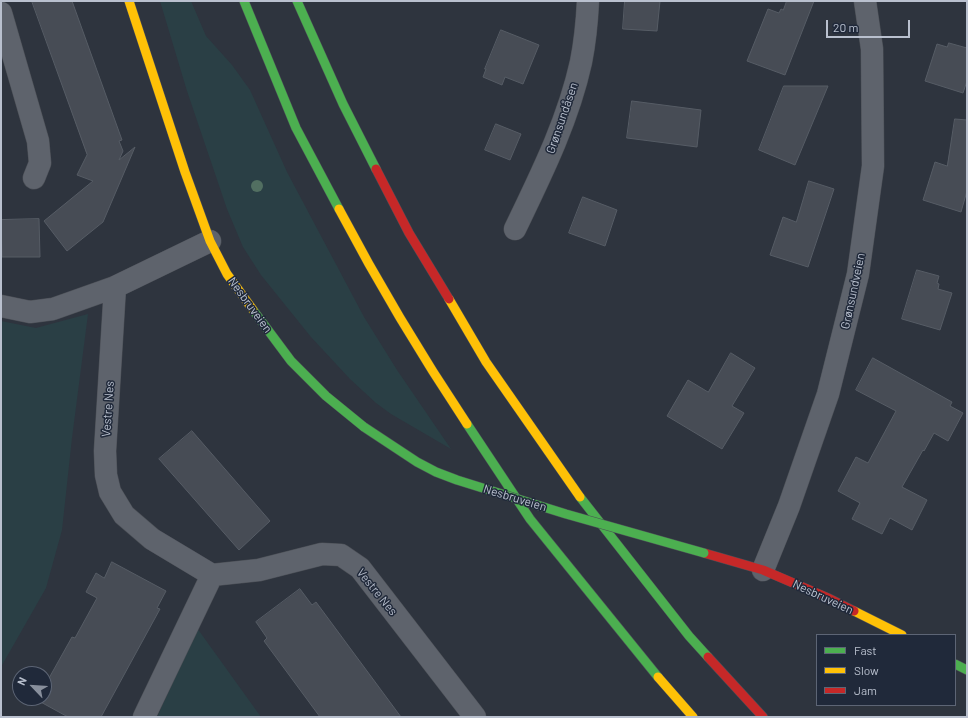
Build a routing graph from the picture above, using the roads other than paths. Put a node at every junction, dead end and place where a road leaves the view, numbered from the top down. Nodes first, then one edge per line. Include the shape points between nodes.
1 (129, 1) edge
2 (244, 1) edge
3 (298, 1) edge
4 (588, 1) edge
5 (865, 1) edge
6 (1, 13) edge
7 (34, 178) dead end
8 (515, 229) dead end
9 (210, 241) junction
10 (115, 287) junction
11 (1, 306) edge
12 (763, 570) junction
13 (212, 574) junction
14 (900, 634) edge
15 (956, 664) edge
16 (967, 670) edge
17 (144, 717) edge
18 (475, 717) edge
19 (693, 717) edge
20 (763, 717) edge

1 - 9 main road, Nesbruveien
2 - 19 main road via 296,128 364,256 442,387 530,519 650,669
3 - 20 main road via 342,104 409,233 486,362 570,484 684,630
4 - 8 street, Grønsundåsen via 581,62 567,110
5 - 12 street, Grønsundveien via 872,49 873,166 858,274 828,394 789,506
6 - 7 street via 38,141 40,163
9 - 10 street
9 - 12 main road, Nesbruveien, bridge via 227,274 291,361 326,396 364,427 412,458 461,482
10 - 11 street via 53,309 30,312
10 - 13 street, Vestre Nes via 105,451 110,492 124,515 152,539
12 - 14 main road, Nesbruveien via 828,598
13 - 17 street
13 - 18 street, Vestre Nes via 259,570 322,554 341,555 360,568
15 - 16 main road

